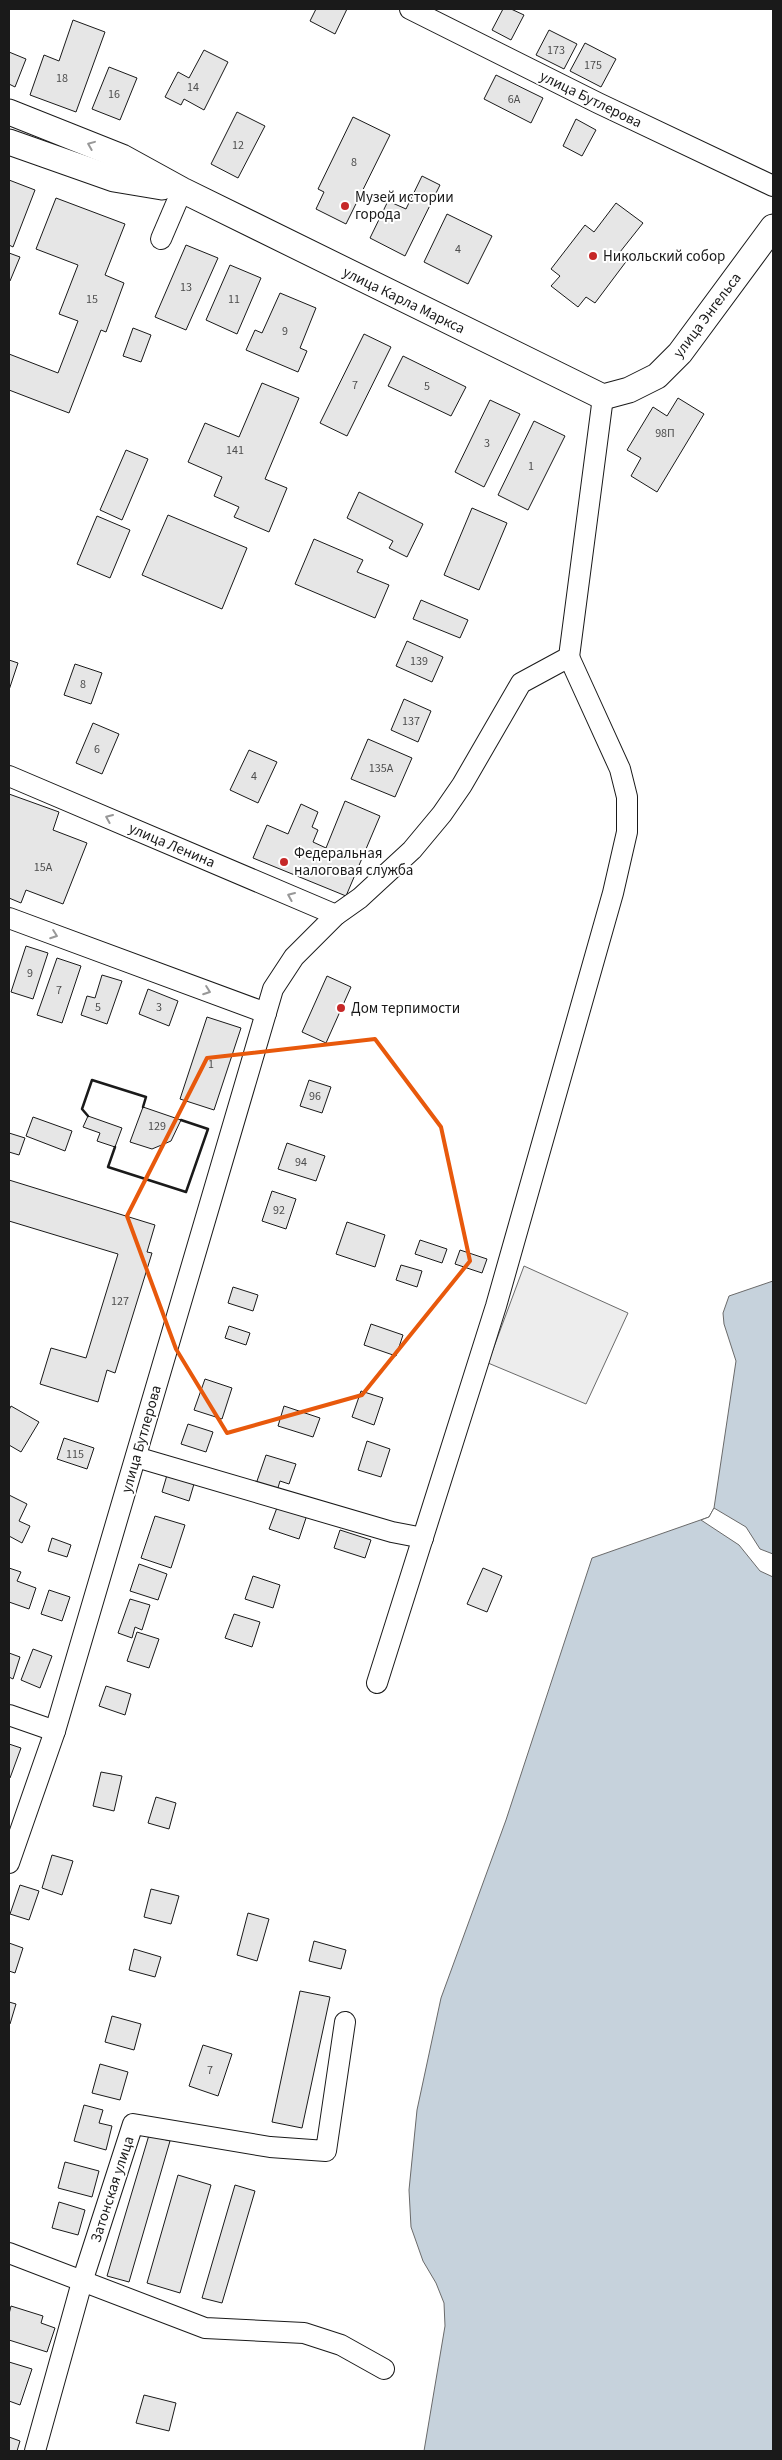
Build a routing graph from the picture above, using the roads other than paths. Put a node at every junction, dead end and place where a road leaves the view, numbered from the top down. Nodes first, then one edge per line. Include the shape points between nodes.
1 (410, 9) edge
2 (9, 112) edge
3 (9, 142) edge
4 (118, 168) junction
5 (773, 186) edge
6 (182, 190) junction
7 (773, 227) edge
8 (162, 239) dead end
9 (603, 397) junction
10 (568, 657) junction
11 (9, 776) edge
12 (336, 915) junction
13 (9, 918) edge
14 (266, 1013) junction
15 (136, 1457) junction
16 (423, 1538) junction
17 (378, 1682) dead end
18 (9, 1715) edge
19 (55, 1731) junction
20 (9, 1863) edge
21 (346, 2022) dead end
22 (9, 2254) edge
23 (82, 2282) junction
24 (384, 2369) dead end
25 (35, 2451) edge

1 - 5 street, улица Бутлерова via 598,104
4 -> 2 main road, улица Карла Маркса
3 - 4 main road, улица Карла Маркса
4 - 6 main road, улица Карла Маркса
6 - 8 street
6 - 9 main road, улица Карла Маркса
7 - 9 main road, улица Энгельса via 680,352 657,376 629,390
9 - 10 street
10 - 12 street, улица Бутлерова via 521,683 442,814 385,876
10 - 16 street via 620,769 627,797 627,832 496,1306
12 -> 11 street, улица Ленина
12 - 14 street, улица Бутлерова via 294,957 273,989
13 -> 14 street
14 - 15 street, улица Бутлерова
15 - 16 street via 392,1532
15 - 19 street, улица Бутлерова
16 - 17 street
18 - 19 street
19 - 20 street, улица Бутлерова
21 - 23 street, Затонская улица via 326,2150 270,2147 132,2124
22 - 23 street
23 - 24 street via 205,2328 304,2332 341,2345
23 - 25 street, Затонская улица

